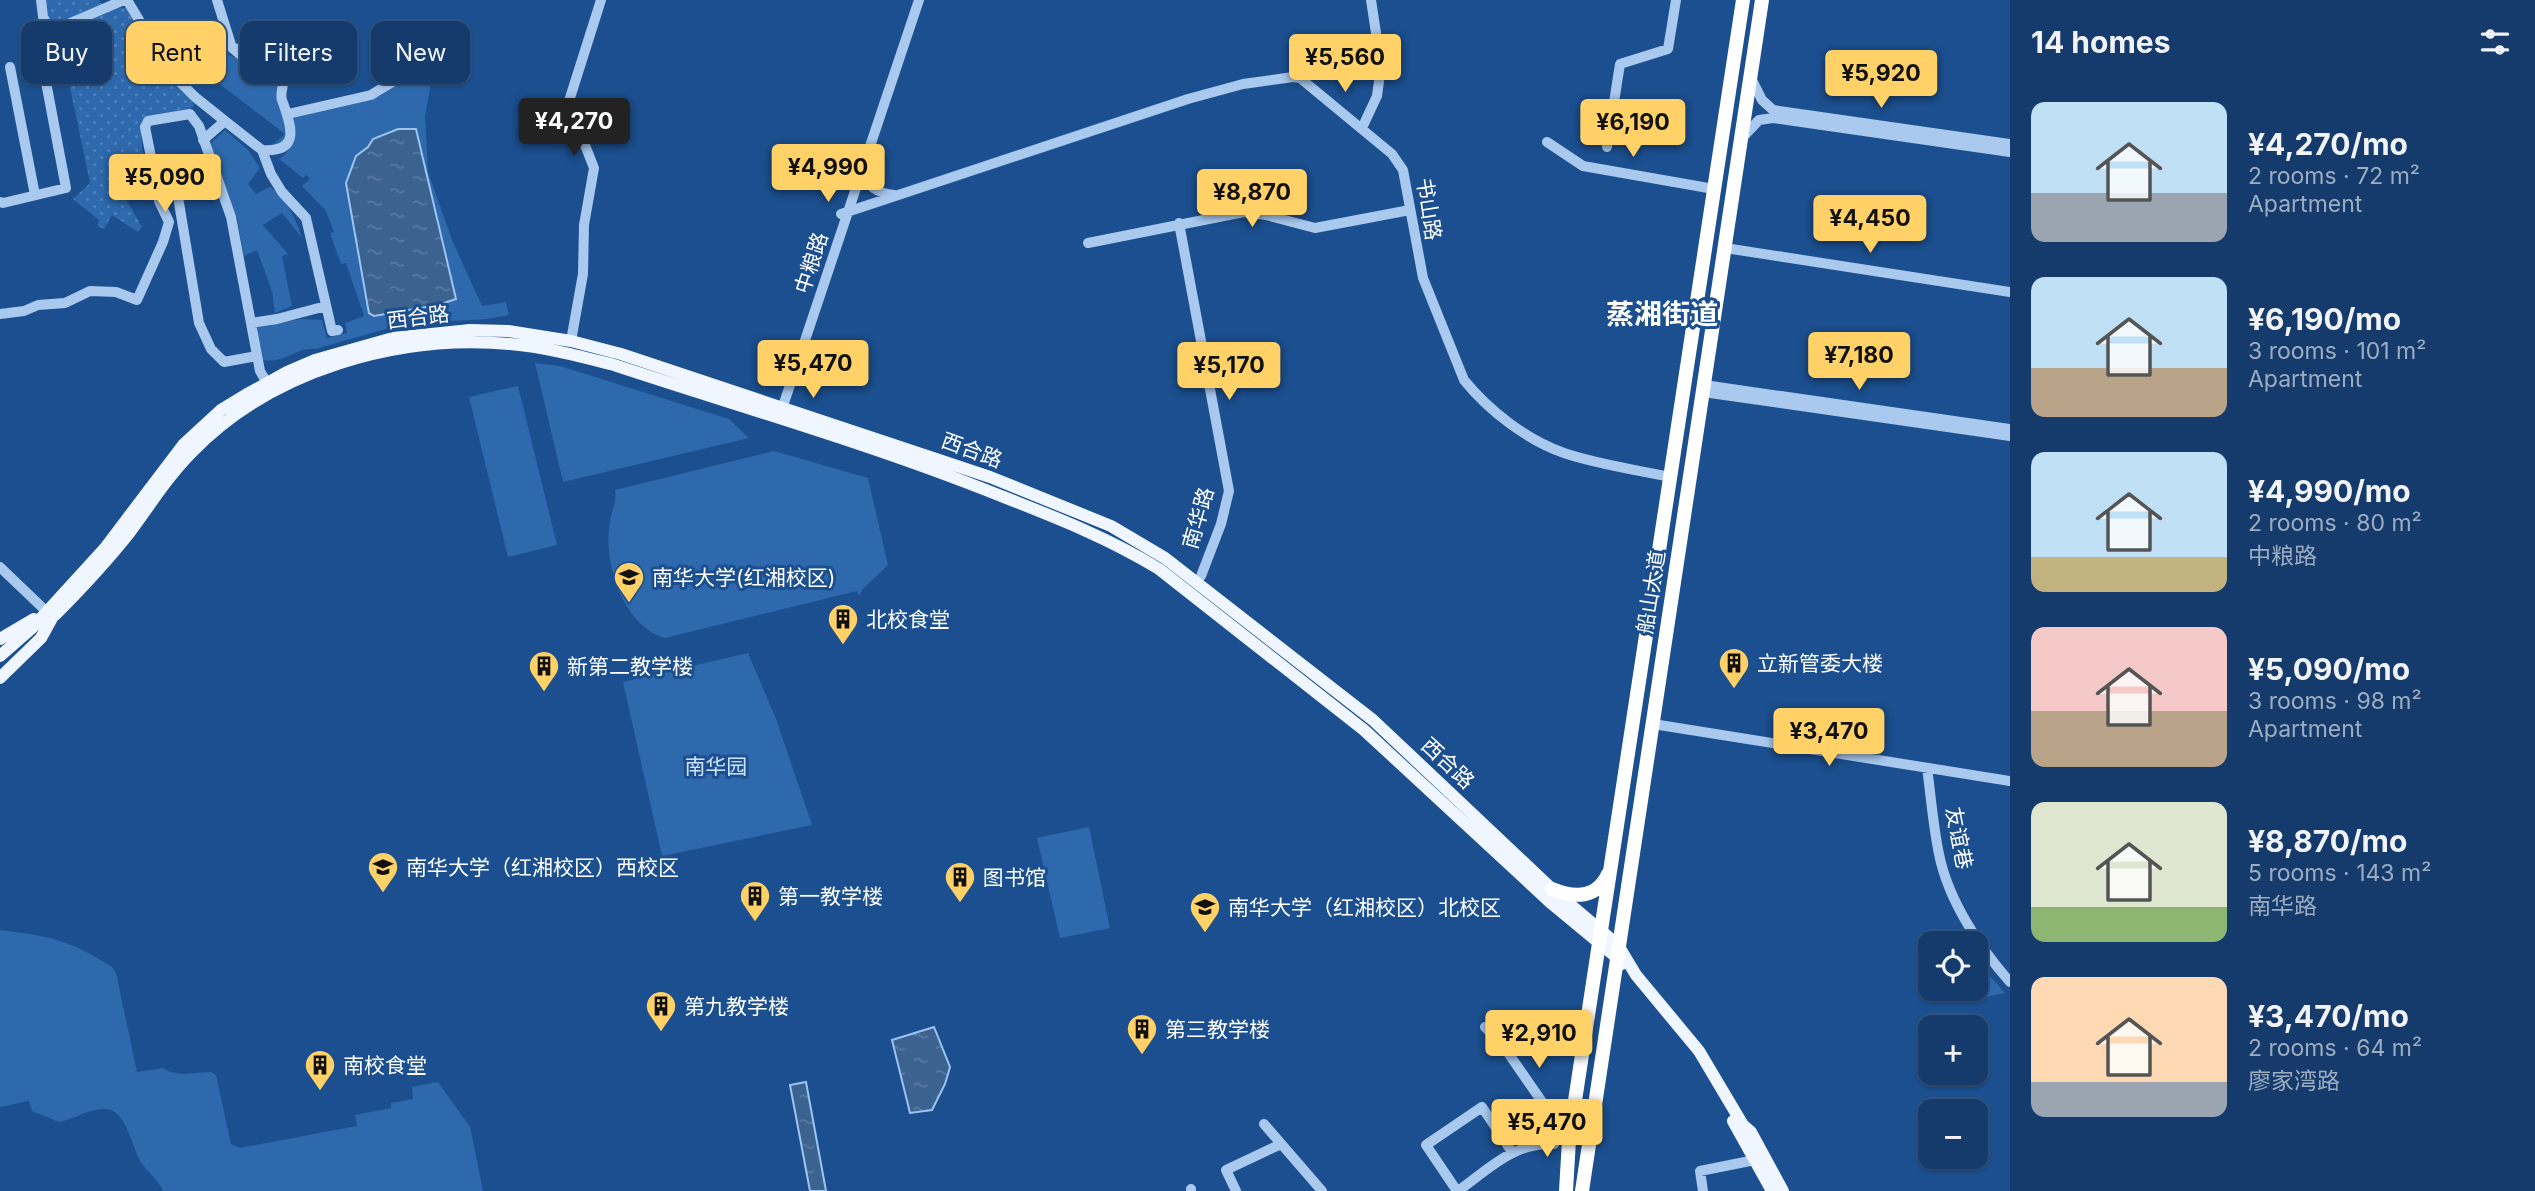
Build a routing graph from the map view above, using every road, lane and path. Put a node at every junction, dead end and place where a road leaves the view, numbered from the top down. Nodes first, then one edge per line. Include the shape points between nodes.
1 (41, 0) edge
2 (125, 0) edge
3 (217, 0) edge
4 (601, 0) edge
5 (912, 0) edge
6 (919, 0) edge
7 (1371, 0) edge
8 (1676, 0) edge
9 (1743, 0) edge
10 (1762, 0) edge
11 (232, 48) junction
12 (240, 49) edge
13 (240, 54) edge
14 (10, 67) dead end
15 (1751, 78) junction
16 (46, 84) edge
17 (283, 84) edge
18 (389, 84) edge
19 (288, 114) junction
20 (225, 121) junction
21 (1362, 128) junction
22 (1742, 138) junction
23 (203, 140) junction
24 (1547, 142) dead end
25 (2010, 144) edge
26 (1607, 147) dead end
27 (262, 150) junction
28 (2010, 152) edge
29 (214, 169) junction
30 (862, 172) junction
31 (167, 182) junction
32 (1714, 189) junction
33 (35, 195) junction
34 (898, 195) junction
35 (0, 202) edge
36 (1410, 210) junction
37 (844, 213) junction
38 (1180, 223) junction
39 (1088, 243) dead end
40 (1725, 248) junction
41 (2010, 292) edge
42 (326, 306) junction
43 (0, 314) edge
44 (251, 323) junction
45 (338, 330) dead end
46 (571, 341) junction
47 (257, 356) junction
48 (269, 387) junction
49 (1703, 388) junction
50 (778, 412) junction
51 (2010, 429) edge
52 (2010, 436) edge
53 (1670, 477) junction
54 (0, 567) edge
55 (1201, 576) dead end
56 (49, 615) junction
57 (0, 639) edge
58 (0, 656) edge
59 (0, 664) edge
60 (0, 678) edge
61 (1653, 724) junction
62 (1927, 768) junction
63 (2010, 781) edge
64 (1611, 870) junction
65 (1552, 889) junction
66 (1552, 904) junction
67 (1601, 929) junction
68 (1600, 945) junction
69 (1617, 951) junction
70 (2010, 982) edge
71 (1592, 992) junction
72 (1485, 1027) dead end
73 (1264, 1124) dead end
74 (1563, 1129) junction
75 (1281, 1144) junction
76 (1512, 1152) junction
77 (1760, 1163) junction
78 (1236, 1191) edge
79 (1322, 1191) edge
80 (1457, 1191) edge
81 (1566, 1191) edge
82 (1582, 1191) edge
83 (1703, 1191) edge
84 (1772, 1191) edge
85 (1783, 1191) edge

1 - 2 street via 45,24 54,30
2 - 20 street via 171,73
3 - 11 street
4 - 46 street via 563,120 564,133 583,140 594,168
5 - 37 street, 中粮路
6 - 30 street, 中粮路
7 - 21 street via 1381,66 1377,96
8 - 26 street via 1668,49 1620,64
9 - 32 highway, 船山大道
10 - 15 highway, 船山大道
11 - 12 street
11 - 13 street
14 - 33 street
15 - 22 highway, 船山大道
15 - 25 street via 1773,110
16 - 33 street via 66,188
17 - 19 street via 281,97
18 - 19 street via 371,95
19 - 27 street via 287,144
20 - 23 street
20 - 27 street
21 - 34 street, 书山路 via 1300,78 1243,84
21 - 36 street, 书山路 via 1398,161
22 - 28 street via 1759,120 1773,118
22 - 40 highway, 船山大道
23 - 29 street
23 - 31 street via 190,114 145,122 150,157
24 - 32 street via 1583,166
27 - 42 street via 282,192 306,218
29 - 31 street
29 - 44 street via 231,217
30 - 34 street via 873,189
30 - 37 street, 中粮路
31 - 43 street via 159,201 169,222 137,300 116,292 90,291 65,303
31 - 47 street via 177,197 205,340 224,362
32 - 53 highway, 船山大道
33 - 35 street
34 - 37 street, 书山路
36 - 38 street via 1315,228 1244,212
36 - 53 street, 书山路 via 1423,278 1472,390 1536,440 1565,453
37 - 50 street, 中粮路
38 - 39 street
38 - 55 street, 南华路 via 1230,491
40 - 41 street
40 - 49 highway, 船山大道
42 - 44 street
42 - 45 street via 332,331
44 - 47 street
46 - 48 main road, 西合路 via 470,330 393,338 315,360
46 - 50 main road, 西合路 via 621,354
47 - 48 street
48 - 50 main road, 西合路 via 394,350 507,343 568,353
48 - 56 main road, 西合路 via 192,452 110,556
49 - 51 street
49 - 52 street
49 - 61 highway, 船山大道
50 - 65 main road, 西合路 via 990,477 1137,540 1373,720
50 - 66 main road, 西合路 via 1072,524 1159,569 1364,730
53 - 64 highway, 船山大道
54 - 56 street
56 - 57 main road
56 - 58 main road, 西合路
56 - 59 main road, 西合路
56 - 60 main road via 41,638
61 - 62 street
61 - 69 highway, 船山大道
62 - 63 street
62 - 70 street, 友谊巷 via 1939,856 1951,891
64 - 65 highway via 1600,887 1585,895
64 - 67 highway, 船山大道
65 - 67 main road, 西合路
66 - 68 main road, 西合路
66 - 71 main road via 1588,943
67 - 68 highway, 船山大道
67 - 69 main road, 西合路
68 - 69 main road, 西合路
68 - 71 highway, 船山大道
69 - 77 main road, 西合路 via 1693,1056
69 - 82 highway, 船山大道
71 - 74 highway, 船山大道
72 - 74 street
73 - 75 street
74 - 76 street via 1554,1144 1537,1143
74 - 81 highway, 船山大道
75 - 78 street via 1226,1170
75 - 79 street
76 - 80 street
76 - 80 street via 1482,1107 1426,1145
77 - 83 street via 1700,1171
77 - 84 main road, 西合路
77 - 85 main road, 西合路

